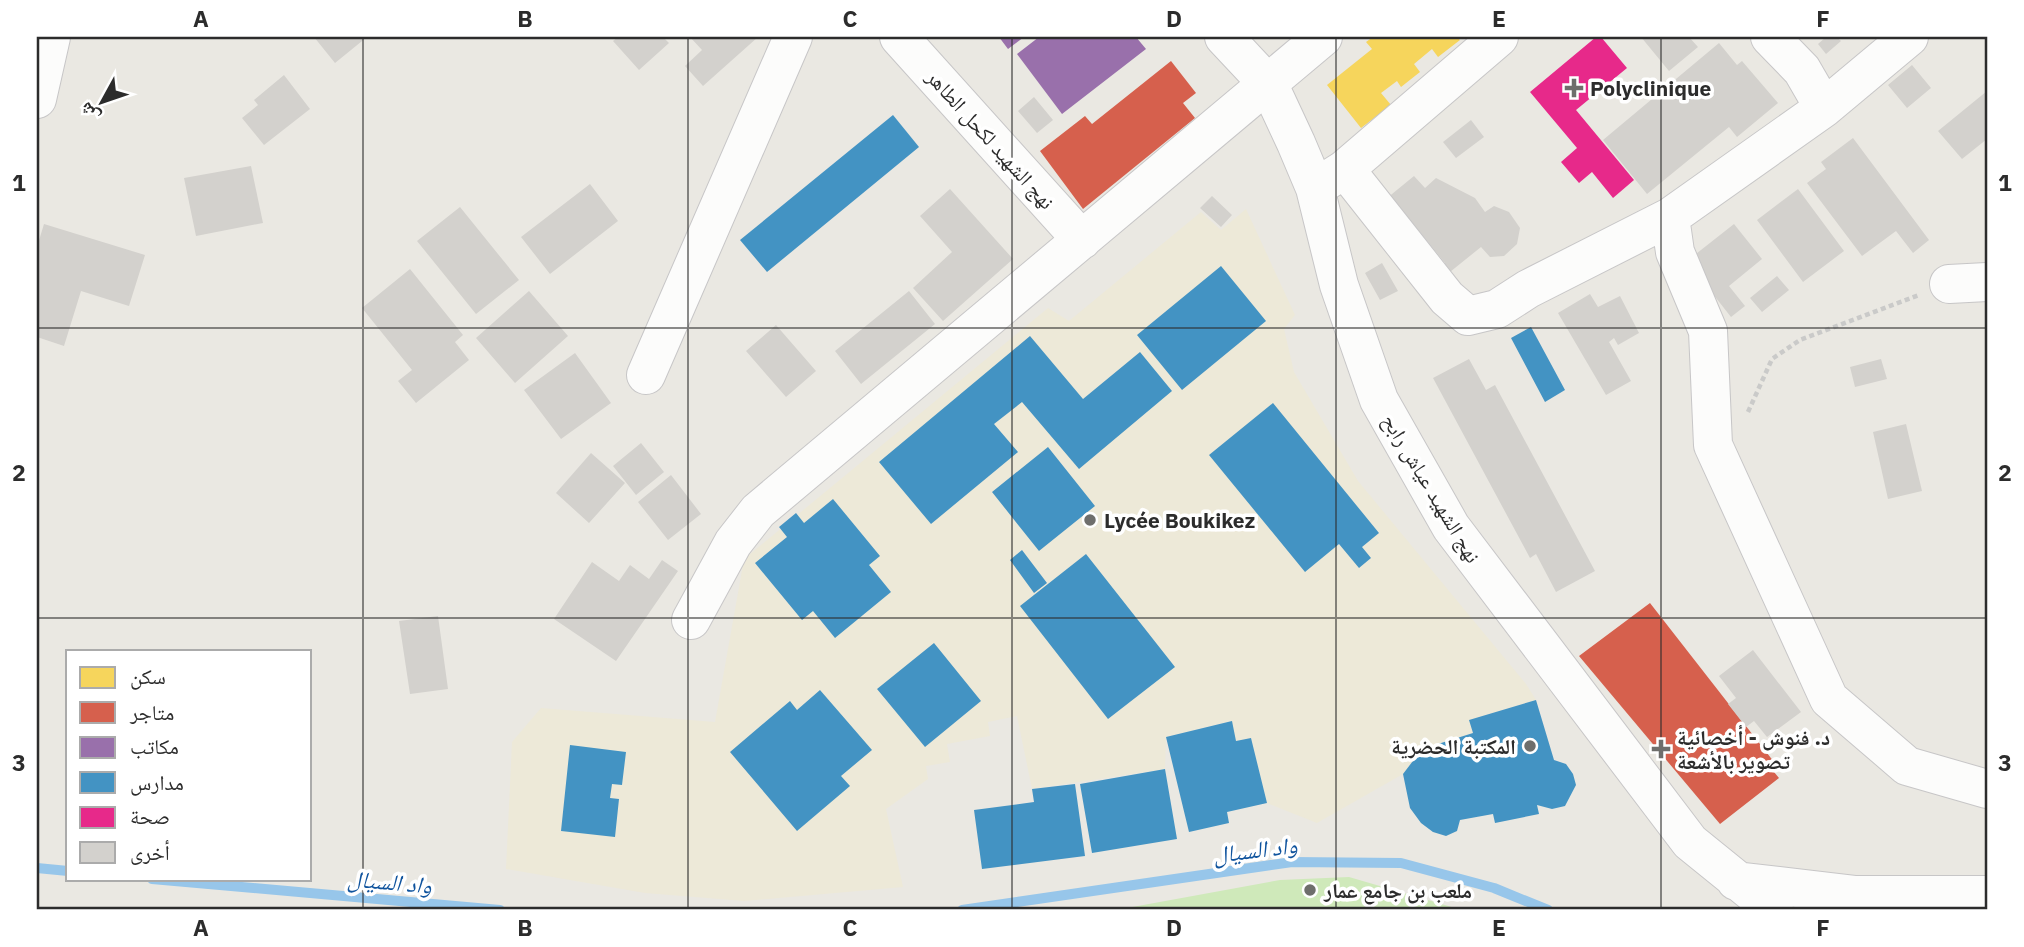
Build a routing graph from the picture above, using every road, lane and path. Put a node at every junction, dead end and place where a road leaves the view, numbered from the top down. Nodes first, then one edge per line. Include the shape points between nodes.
1 (51, 37) edge
2 (793, 37) edge
3 (900, 37) edge
4 (1224, 37) edge
5 (1323, 37) edge
6 (1499, 37) edge
7 (1770, 37) edge
8 (1909, 37) edge
9 (1269, 85) junction
10 (37, 99) edge
11 (1824, 108) junction
12 (1330, 178) junction
13 (1670, 217) junction
14 (1082, 240) junction
15 (1987, 282) edge
16 (1949, 284) joint
17 (646, 375) dead end
18 (1713, 445) junction
19 (691, 620) dead end
20 (1987, 789) edge
21 (1736, 881) junction
22 (1987, 895) edge
23 (1774, 910) edge

1 - 10 street
2 - 17 street
3 - 14 street, نهج الشهيد لكحل الطاهر
4 - 9 street, نهج الشهيد عياش رابح
5 - 9 street
6 - 12 street
7 - 11 street via 1802,70
8 - 11 street
9 - 12 street, نهج الشهيد عياش رابح
9 - 14 street
11 - 13 street
12 - 13 street via 1468,316 1497,309
12 - 21 street, نهج الشهيد عياش رابح via 1339,285 1379,400 1451,527 1690,842
13 - 18 street via 1675,252 1708,331
14 - 19 street via 758,511 733,543
15 - 16 street
16 - 18 path via 1800,341 1772,359 1737,433
18 - 20 street via 1829,699 1907,766
21 - 22 street via 1856,895
21 - 23 street, نهج الشهيد عياش رابح

